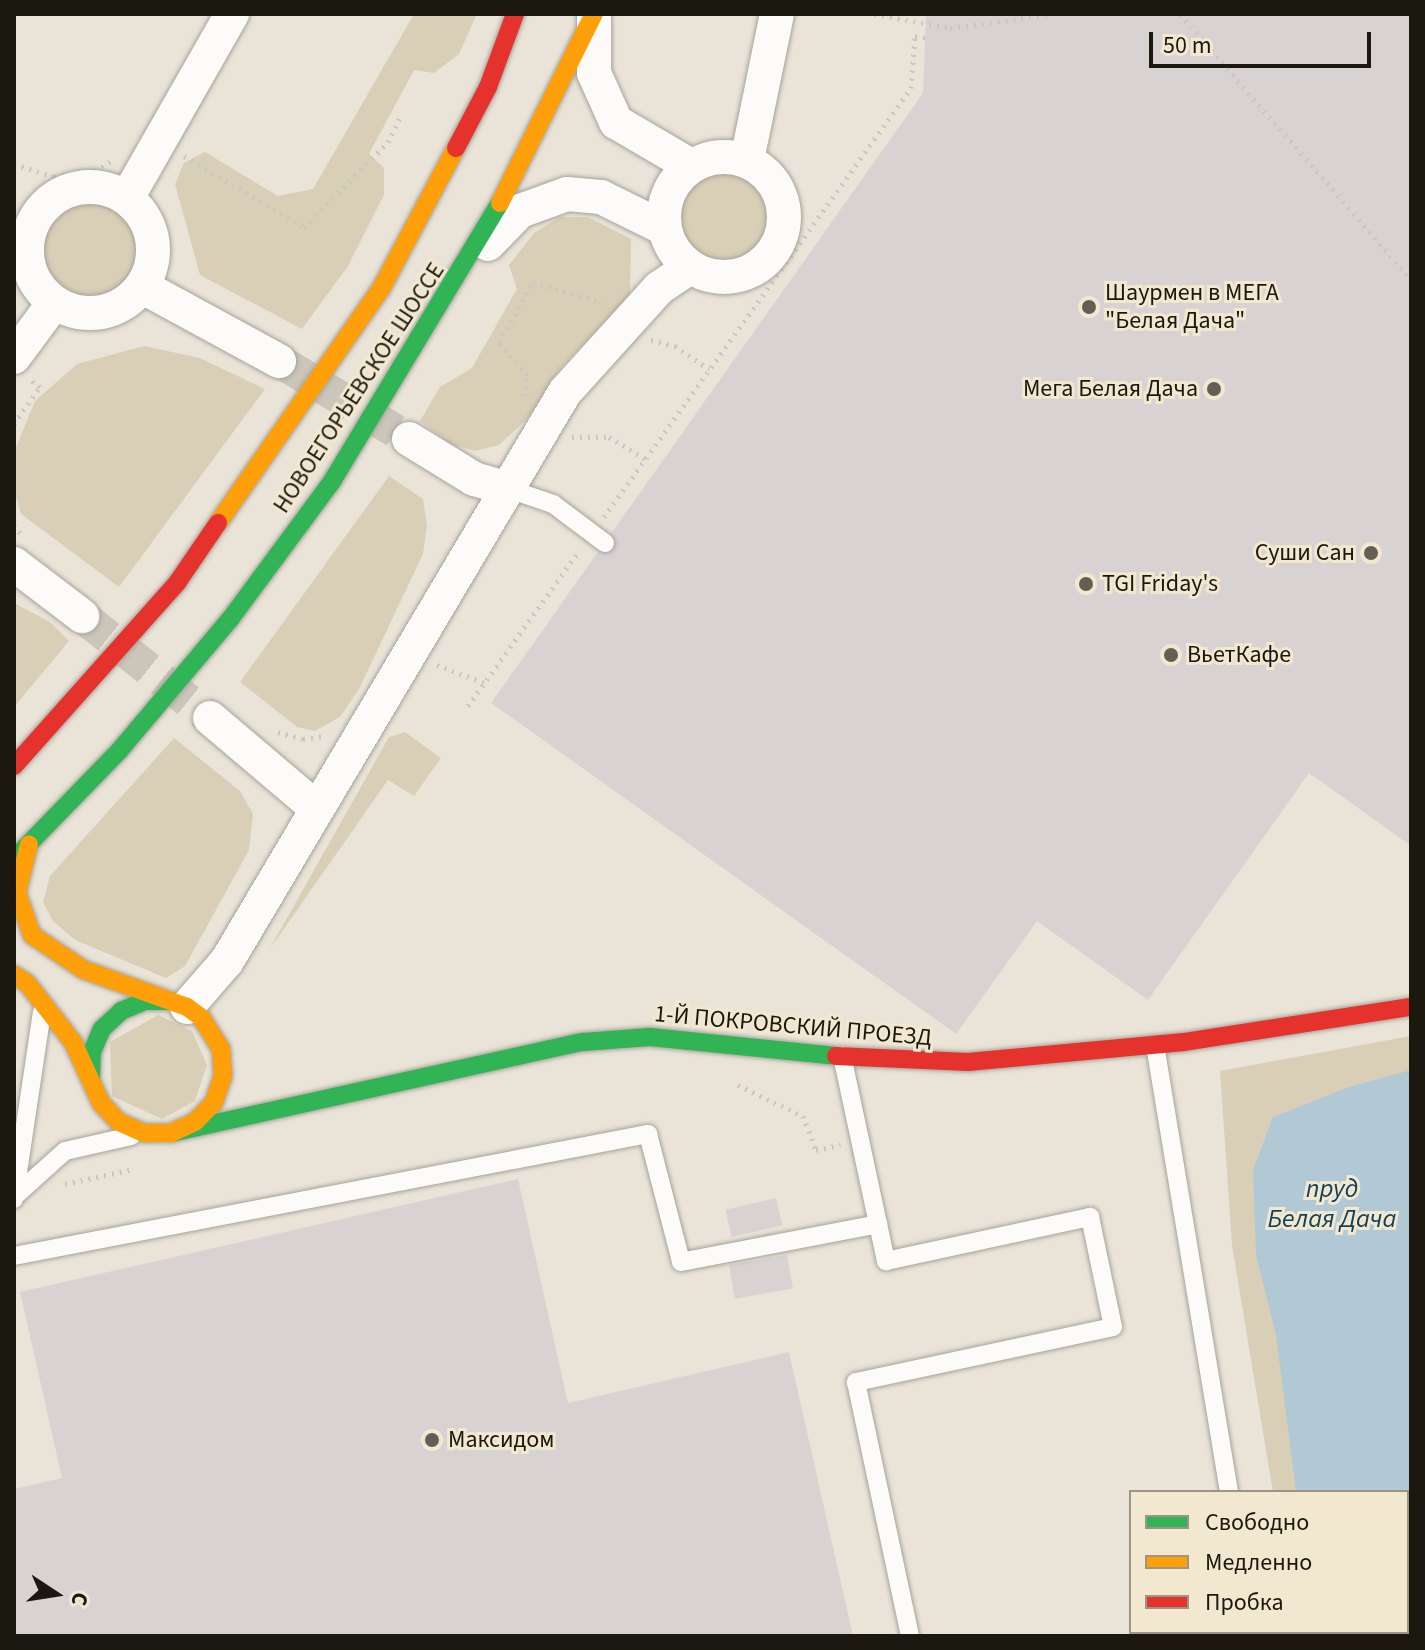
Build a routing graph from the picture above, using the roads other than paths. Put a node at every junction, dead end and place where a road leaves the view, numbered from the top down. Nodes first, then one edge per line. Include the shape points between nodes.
1 (232, 14) edge
2 (515, 14) edge
3 (594, 14) edge
4 (777, 14) edge
5 (747, 160) junction
6 (691, 166) junction
7 (127, 198) junction
8 (664, 228) junction
9 (465, 267) junction
10 (690, 267) junction
11 (143, 287) junction
12 (54, 303) junction
13 (279, 361) tunnel mouth
14 (18, 366) edge
15 (409, 439) tunnel mouth
16 (506, 488) junction
17 (598, 538) road end
18 (14, 564) edge
19 (82, 616) tunnel mouth
20 (210, 718) tunnel mouth
21 (14, 766) edge
22 (316, 808) junction
23 (29, 844) junction
24 (14, 859) edge
25 (14, 975) edge
26 (44, 1004) junction
27 (179, 1004) junction
28 (1411, 1007) edge
29 (1155, 1045) junction
30 (221, 1049) junction
31 (842, 1053) junction
32 (239, 1066) dead end
33 (91, 1078) junction
34 (279, 1091) dead end
35 (318, 1100) junction
36 (144, 1133) junction
37 (171, 1133) junction
38 (15, 1197) edge
39 (878, 1224) junction
40 (14, 1256) edge
41 (1229, 1490) edge
42 (910, 1636) edge

1 - 7 street
2 - 21 street, НОВОЕГОРЬЕВСКОЕ ШОССЕ via 488,87 382,287 177,583
3 - 6 street via 594,73 616,122
3 - 9 street, НОВОЕГОРЬЕВСКОЕ ШОССЕ via 533,143
4 - 5 street
5 - 6 street via 712,157
5 - 10 street via 776,184 784,204 784,228 774,252 737,277 712,277
6 - 8 street via 676,180 664,204
7 - 11 street via 144,215 153,239 153,264
7 - 12 street via 105,188 80,187 57,195 39,212 28,235 27,261 36,285
8 - 9 street via 601,197 567,194 520,211
8 - 10 street via 673,250
9 - 23 street, НОВОЕГОРЬЕВСКОЕ ШОССЕ via 331,483 231,618 119,751
10 - 16 street via 659,288 590,362
11 - 12 street via 125,304 102,313 77,313
11 - 13 street
12 - 14 street
15 - 16 street via 474,479
16 - 17 lane via 553,504
16 - 22 street
18 - 19 street
20 - 22 street
22 - 27 street via 227,961
23 - 24 street, НОВОЕГОРЬЕВСКОЕ ШОССЕ
23 - 27 street via 17,893 32,935 84,970
25 - 26 street
26 - 33 street
26 - 38 lane
27 - 30 street via 214,1032
27 - 33 street via 145,1001 121,1011 102,1029 92,1052
28 - 29 street, 1-Й ПОКРОВСКИЙ ПРОЕЗД
29 - 31 street, 1-Й ПОКРОВСКИЙ ПРОЕЗД via 921,1063
29 - 41 lane
30 - 32 street
30 - 37 street via 223,1076 214,1102 195,1122
31 - 35 street, 1-Й ПОКРОВСКИЙ ПРОЕЗД via 650,1037 610,1040
31 - 39 lane
33 - 36 street via 110,1113
34 - 35 street, 1-Й ПОКРОВСКИЙ ПРОЕЗД
35 - 37 street, 1-Й ПОКРОВСКИЙ ПРОЕЗД
36 - 37 street
36 - 38 lane via 65,1151
39 - 40 lane via 681,1262 648,1134
39 - 42 lane via 886,1261 1090,1217 1113,1327 856,1382

